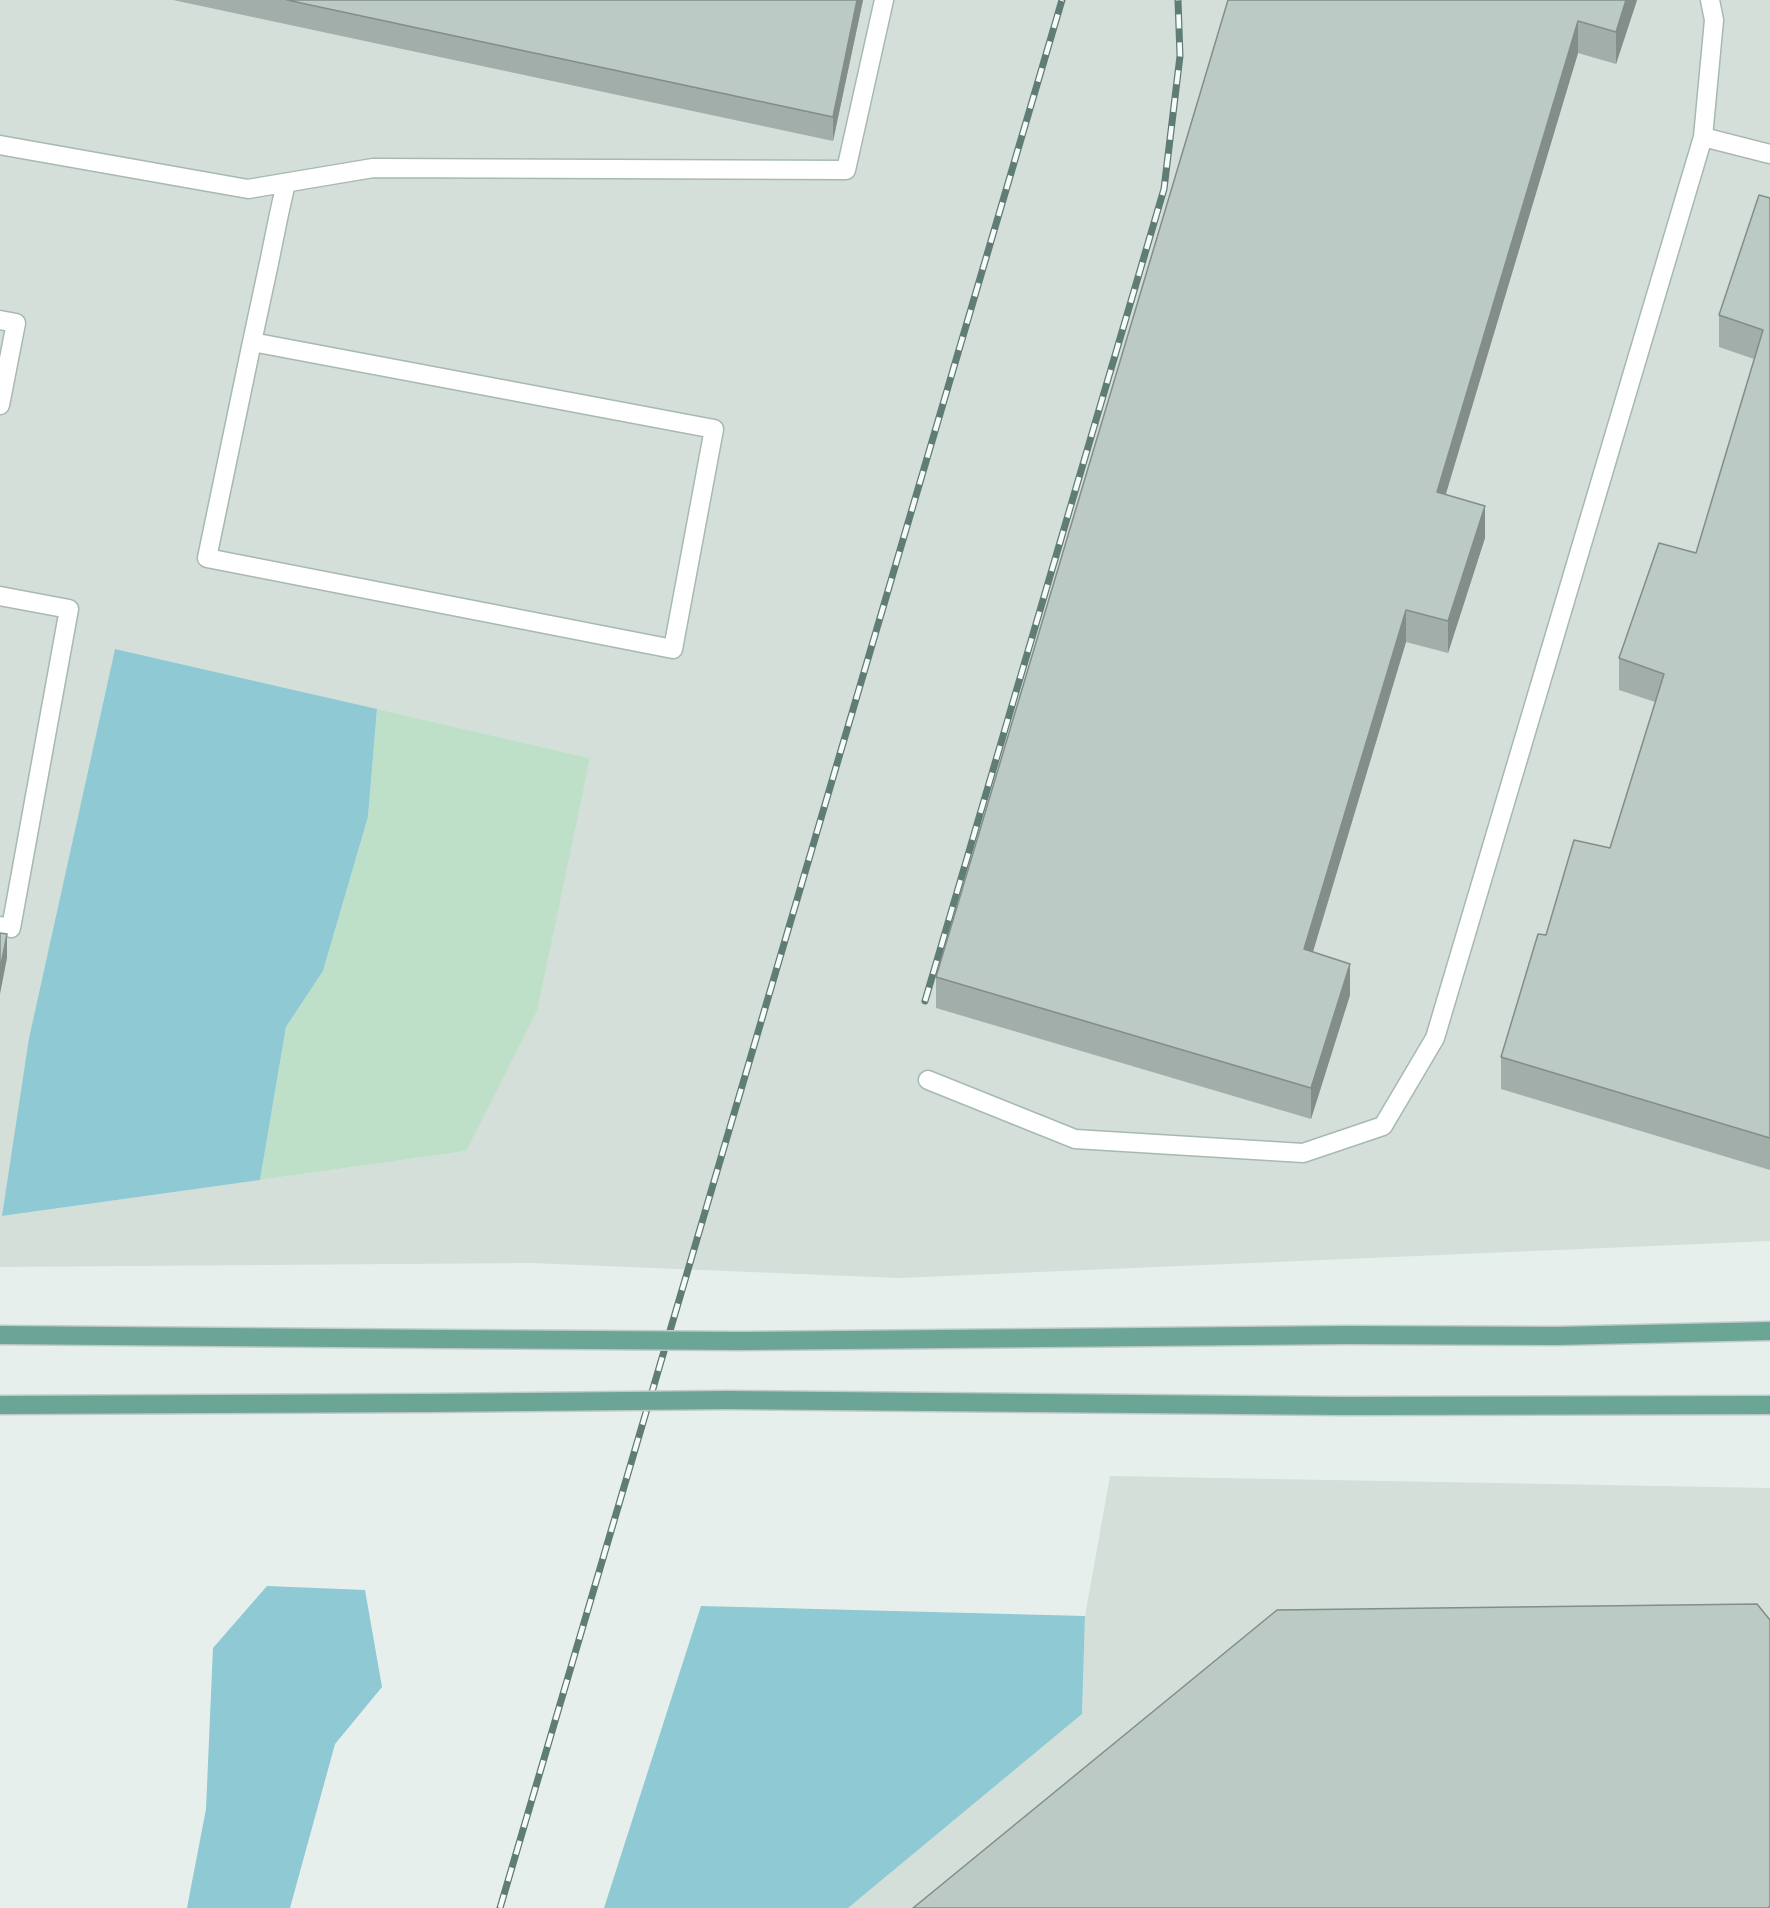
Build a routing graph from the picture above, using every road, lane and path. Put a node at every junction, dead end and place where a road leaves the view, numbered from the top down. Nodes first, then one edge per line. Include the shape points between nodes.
1 (884, 0) edge
2 (1710, 0) edge
3 (1703, 137) junction
4 (0, 145) edge
5 (1770, 154) edge
6 (286, 183) junction
7 (0, 320) edge
8 (252, 342) junction
9 (0, 405) edge
10 (0, 596) edge
11 (0, 926) edge
12 (928, 1080) dead end
13 (1770, 1331) edge
14 (0, 1335) edge
15 (0, 1405) edge
16 (1770, 1405) edge

1 - 6 lane via 846,170 373,168
2 - 3 lane via 1714,20
3 - 5 lane
3 - 12 lane via 1435,1038 1383,1126 1303,1153 1075,1139
4 - 6 lane via 248,189
6 - 8 lane
7 - 9 lane via 16,323
8 - 8 lane via 207,558 673,649 714,429
10 - 11 lane via 69,609 11,928
13 - 14 main road, bridge via 743,1341
15 - 16 main road, bridge via 727,1400 1331,1406

